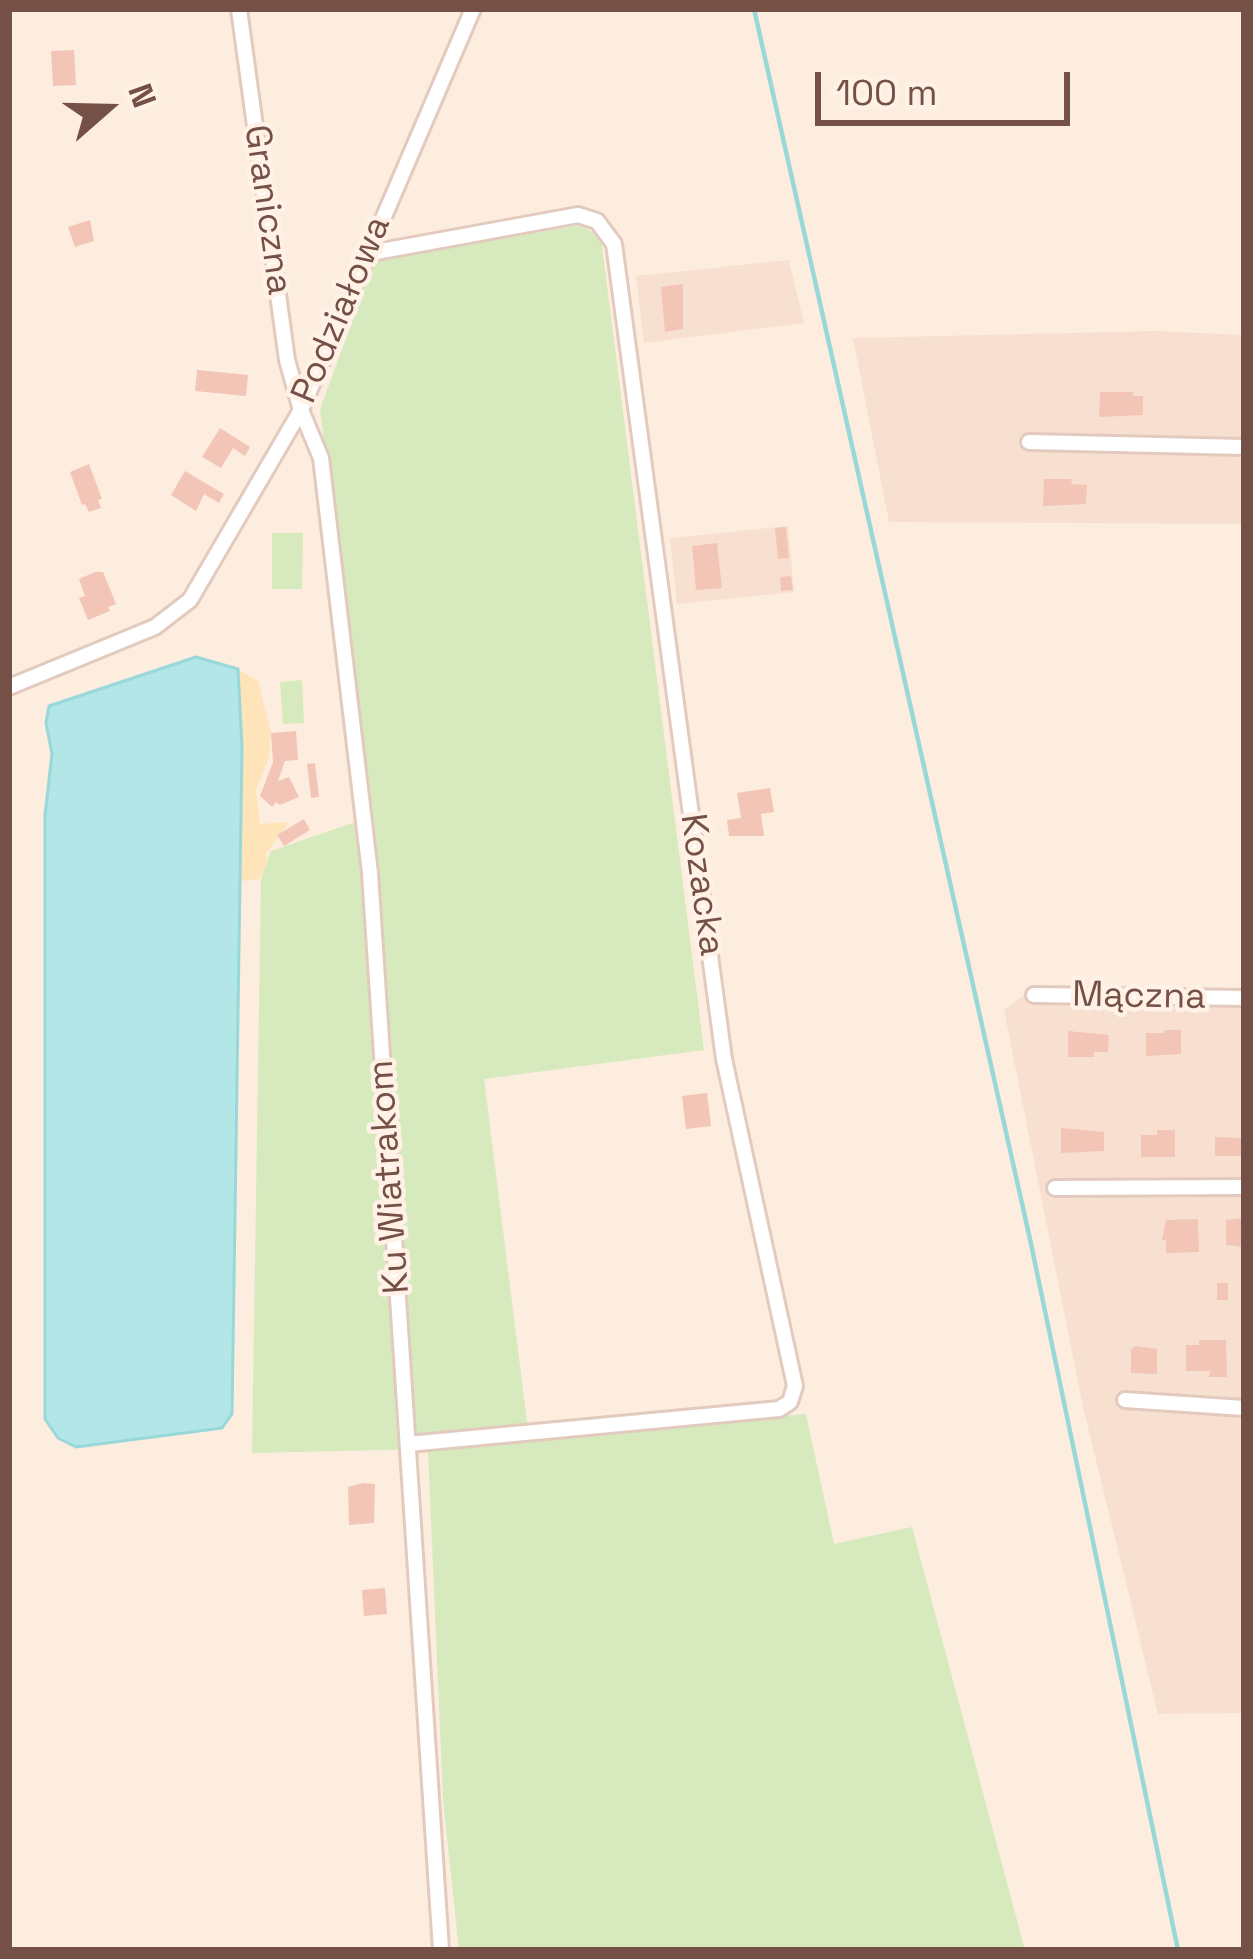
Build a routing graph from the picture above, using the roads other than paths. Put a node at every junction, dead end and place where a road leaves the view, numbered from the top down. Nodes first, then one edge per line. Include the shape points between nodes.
1 (238, 9) edge
2 (473, 9) edge
3 (364, 254) junction
4 (301, 410) junction
5 (1029, 442) dead end
6 (1244, 447) edge
7 (9, 687) edge
8 (1034, 995) dead end
9 (1244, 998) edge
10 (1244, 1187) edge
11 (1055, 1188) dead end
12 (1125, 1400) dead end
13 (1244, 1408) edge
14 (408, 1444) junction
15 (441, 1950) edge

1 - 4 street, Graniczna via 286,360
2 - 3 street, Podziałowa
3 - 4 street, Podziałowa
3 - 14 street, Kozacka via 578,215 597,220 614,244 724,1059 795,1386 779,1409
4 - 7 street, Podziałowa via 190,600 154,626
4 - 14 street, Ku Wiatrakom via 321,458 370,873
5 - 6 street
8 - 9 street, Mączna
10 - 11 street
12 - 13 street
14 - 15 street, Ku Wiatrakom

